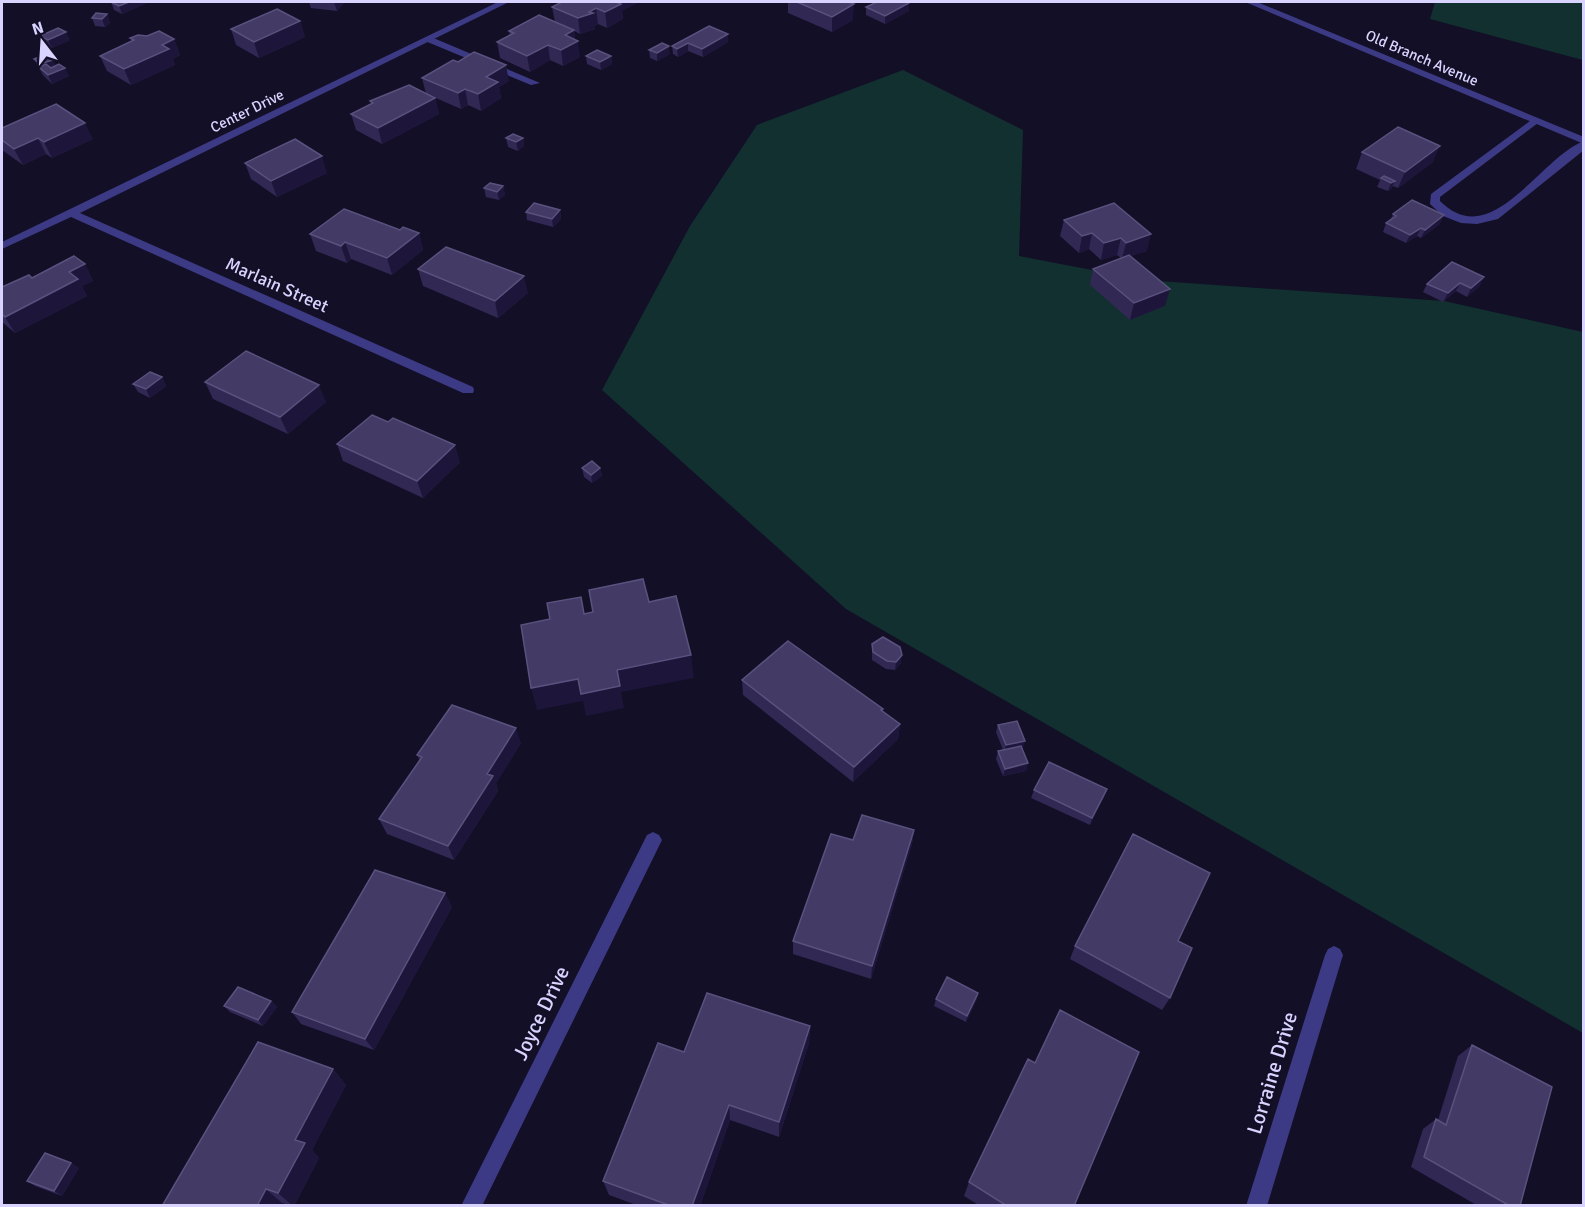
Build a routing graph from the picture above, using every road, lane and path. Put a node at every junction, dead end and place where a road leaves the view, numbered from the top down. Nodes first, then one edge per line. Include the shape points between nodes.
1 (504, 2) edge
2 (1250, 2) edge
3 (428, 39) junction
4 (535, 83) dead end
5 (1534, 121) junction
6 (1584, 142) edge
7 (71, 213) junction
8 (2, 246) edge
9 (468, 390) dead end
10 (653, 840) dead end
11 (1334, 955) dead end
12 (471, 1206) edge
13 (1256, 1206) edge

1 - 3 street, Center Drive
2 - 5 street, Old Branch Avenue
3 - 4 street
3 - 7 street, Center Drive
5 - 6 street, Old Branch Avenue
5 - 6 street via 1435,196 1434,202 1458,219 1494,217
7 - 8 street, Center Drive
7 - 9 street, Marlain Street
10 - 12 street, Joyce Drive
11 - 13 street, Lorraine Drive

